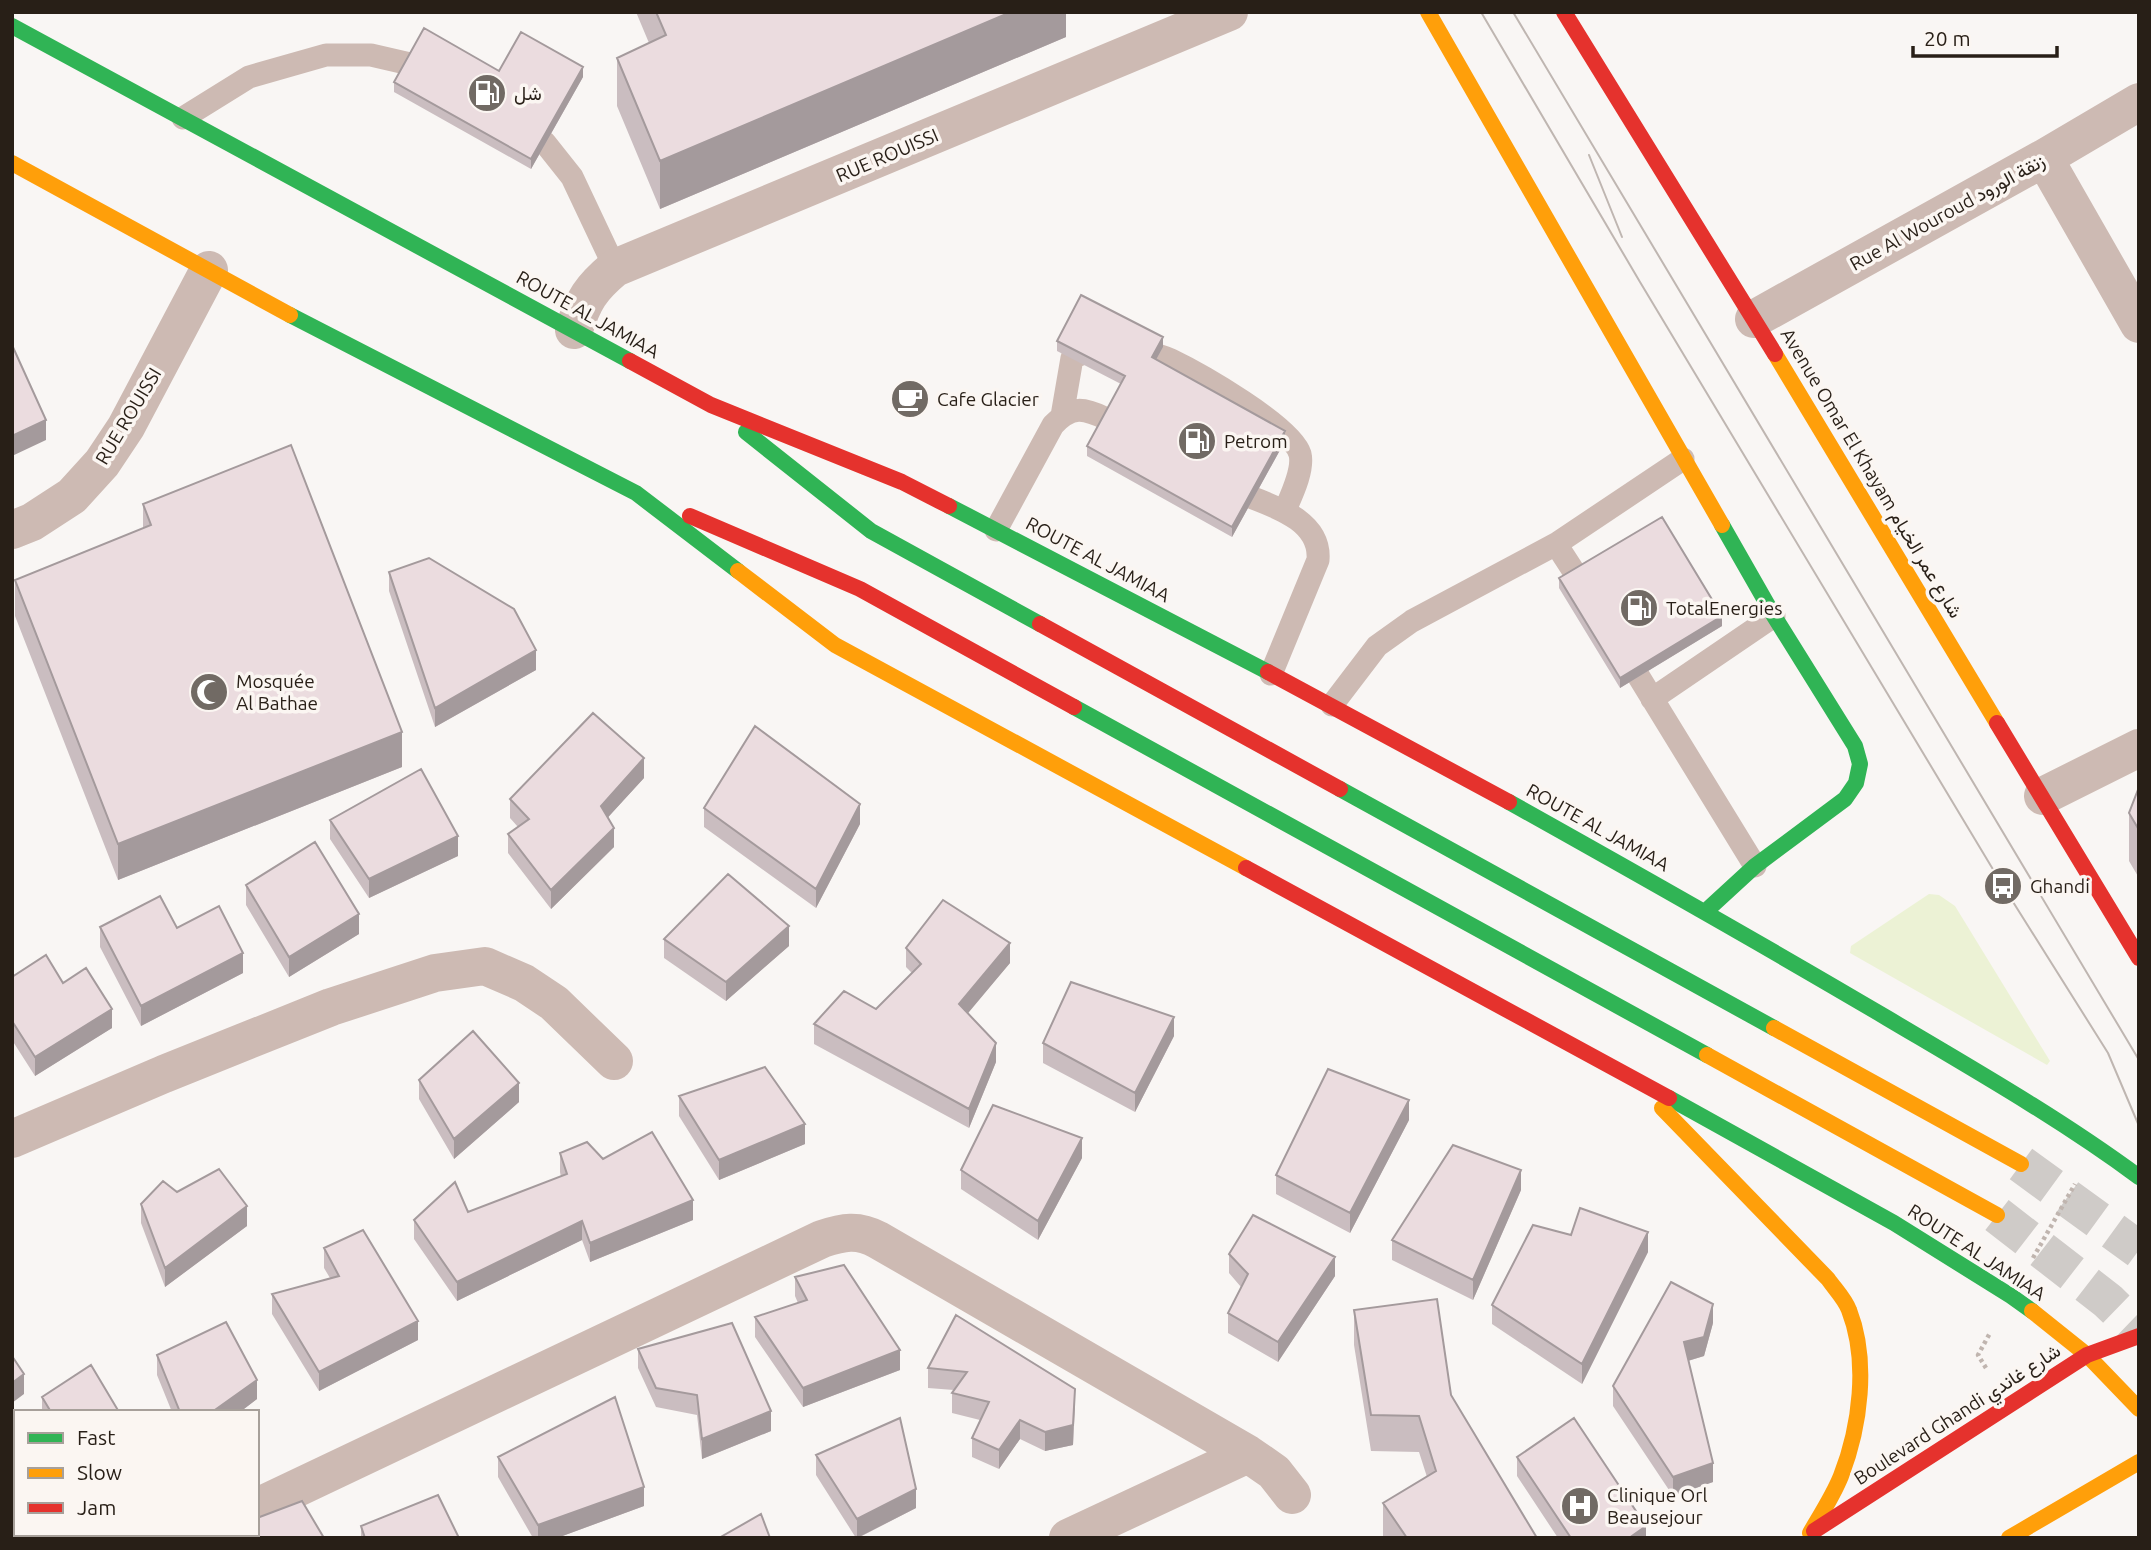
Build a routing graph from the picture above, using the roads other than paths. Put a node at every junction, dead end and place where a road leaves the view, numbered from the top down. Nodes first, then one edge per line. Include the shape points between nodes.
1 (1229, 12) edge
2 (1428, 12) edge
3 (1564, 12) edge
4 (12, 26) edge
5 (410, 64) edge
6 (2139, 102) edge
7 (183, 118) junction
8 (545, 143) edge
9 (2045, 158) junction
10 (12, 163) edge
11 (615, 268) junction
12 (209, 270) junction
13 (1754, 319) junction
14 (2139, 324) edge
15 (574, 330) junction
16 (711, 405) junction
17 (1062, 416) junction
18 (1107, 419) edge
19 (1683, 458) junction
20 (636, 493) junction
21 (1253, 498) edge
22 (1285, 510) junction
23 (12, 530) edge
24 (996, 530) junction
25 (1556, 544) junction
26 (1578, 578) edge
27 (1774, 616) junction
28 (1271, 674) junction
29 (1639, 677) edge
30 (1652, 699) junction
31 (1332, 705) junction
32 (2139, 748) edge
33 (2043, 796) junction
34 (1755, 866) junction
35 (1706, 911) junction
36 (2139, 958) edge
37 (614, 1061) dead end
38 (1631, 1077) junction
39 (12, 1139) edge
40 (2021, 1164) tunnel mouth
41 (2139, 1177) edge
42 (1997, 1214) tunnel mouth
43 (2139, 1336) edge
44 (2087, 1354) junction
45 (2139, 1409) edge
46 (1248, 1454) junction
47 (2139, 1462) edge
48 (1292, 1495) dead end
49 (259, 1506) edge
50 (1807, 1536) edge
51 (1068, 1538) edge
52 (2009, 1538) edge

1 - 11 street, RUE ROUISSI
2 - 19 main road
3 - 13 main road, Avenue Omar El Khayam شارع عمر الخيام
4 - 7 main road, ROUTE AL JAMIAA
5 - 7 lane via 371,55 326,55 249,77
6 - 9 street, Rue Al Wouroud زنقة الورود
7 - 15 main road, ROUTE AL JAMIAA
8 - 11 lane via 572,177
9 - 13 street, Rue Al Wouroud زنقة الورود
9 - 14 street
10 - 12 main road, ROUTE AL JAMIAA
11 - 15 street, RUE ROUISSI via 585,298
12 - 20 main road, ROUTE AL JAMIAA
12 - 23 street, RUE ROUISSI via 126,427 102,463 72,496
13 - 33 main road, Avenue Omar El Khayam شارع عمر الخيام
15 - 16 main road, ROUTE AL JAMIAA
16 - 24 main road, ROUTE AL JAMIAA via 902,482
16 - 40 main road via 871,531
17 - 18 lane via 1083,410
17 - 22 lane via 1072,358 1110,341 1169,359 1228,391 1285,434 1300,453 1298,477
17 - 24 lane
19 - 25 lane
19 - 27 main road
20 - 38 main road, ROUTE AL JAMIAA via 835,645
20 - 42 main road via 860,589
21 - 22 lane
22 - 28 lane via 1314,534 1318,560
24 - 28 main road, ROUTE AL JAMIAA
25 - 26 lane
25 - 31 lane via 1412,621 1377,646
27 - 30 lane
27 - 34 main road via 1855,746 1860,764 1856,783 1845,799
28 - 31 main road, ROUTE AL JAMIAA
29 - 30 lane
30 - 34 lane
31 - 35 main road, ROUTE AL JAMIAA
32 - 33 street
33 - 36 main road, Avenue Omar El Khayam شارع عمر الخيام
34 - 35 main road
35 - 41 main road, ROUTE AL JAMIAA via 1994,1081
37 - 39 street via 554,1003 524,982 485,966 435,973 331,1007
38 - 44 main road, ROUTE AL JAMIAA via 1894,1223 2011,1296
38 - 50 main road via 1781,1228 1848,1308 1858,1341 1859,1385 1852,1434 1844,1468
43 - 44 main road, Boulevard Ghandi شارع غاندي
44 - 45 main road, ROUTE AL JAMIAA
44 - 50 main road, Boulevard Ghandi شارع غاندي
46 - 48 street via 1274,1472
46 - 49 street via 865,1233 845,1231
46 - 51 street
47 - 52 main road

